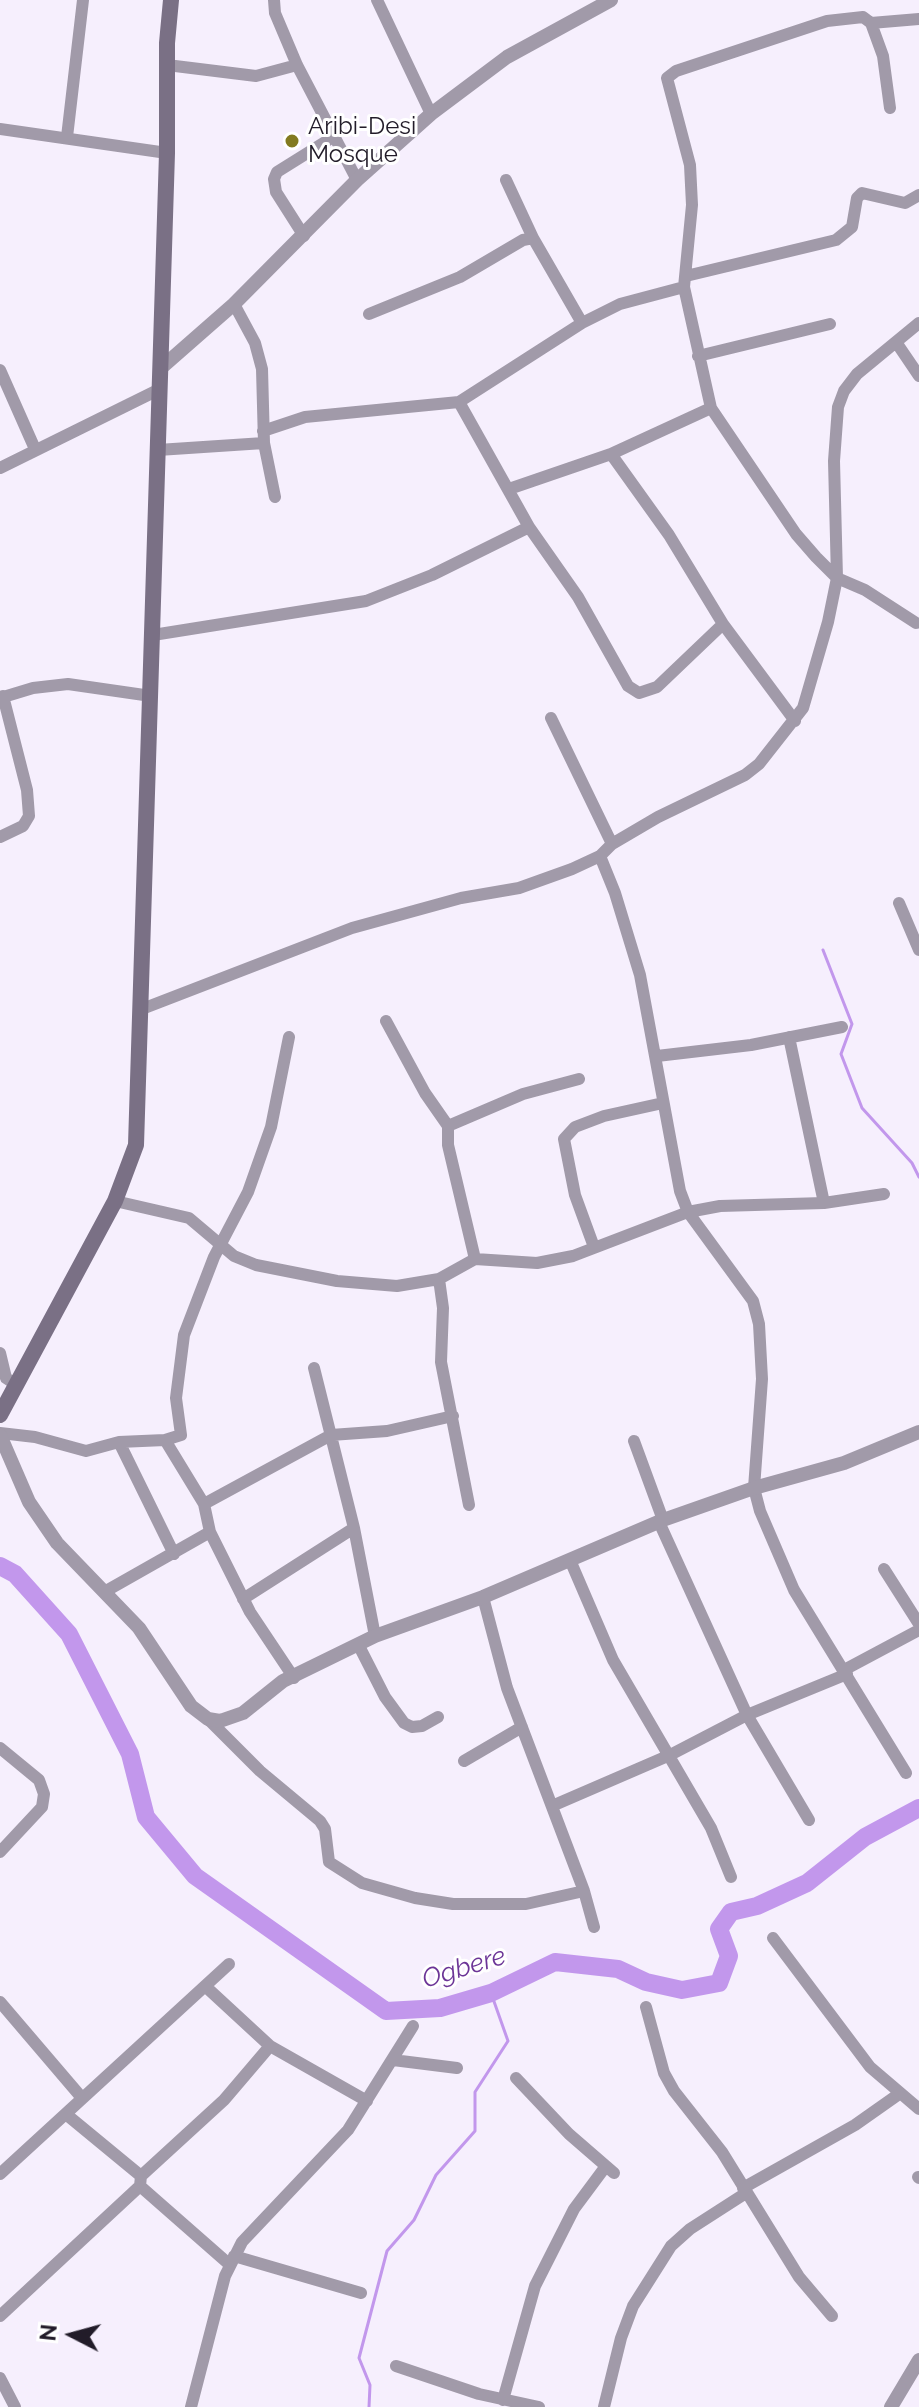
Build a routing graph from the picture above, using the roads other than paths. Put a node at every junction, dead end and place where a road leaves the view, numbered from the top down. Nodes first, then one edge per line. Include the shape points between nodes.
1 (83, 0) edge
2 (171, 0) edge
3 (274, 0) edge
4 (377, 0) edge
5 (611, 0) edge
6 (919, 19) edge
7 (871, 23) junction
8 (167, 65) junction
9 (297, 65) junction
10 (890, 108) dead end
11 (431, 114) junction
12 (0, 129) edge
13 (67, 137) junction
14 (333, 137) junction
15 (167, 153) junction
16 (357, 180) junction
17 (506, 180) dead end
18 (919, 195) edge
19 (304, 236) junction
20 (533, 238) junction
21 (685, 281) junction
22 (234, 304) junction
23 (369, 314) dead end
24 (582, 323) junction
25 (919, 323) edge
26 (830, 324) dead end
27 (896, 342) junction
28 (698, 356) junction
29 (161, 368) junction
30 (0, 370) edge
31 (919, 376) edge
32 (160, 389) junction
33 (459, 402) junction
34 (711, 408) junction
35 (263, 437) junction
36 (35, 449) junction
37 (158, 450) junction
38 (611, 454) junction
39 (0, 468) edge
40 (509, 489) junction
41 (275, 497) dead end
42 (529, 527) junction
43 (837, 578) junction
44 (916, 623) dead end
45 (723, 624) junction
46 (153, 635) junction
47 (151, 696) junction
48 (2, 697) edge
49 (551, 718) dead end
50 (795, 721) junction
51 (0, 837) edge
52 (612, 844) junction
53 (600, 856) junction
54 (899, 903) dead end
55 (919, 950) edge
56 (142, 1009) junction
57 (386, 1021) dead end
58 (842, 1027) dead end
59 (289, 1037) dead end
60 (789, 1037) junction
61 (657, 1056) junction
62 (579, 1079) dead end
63 (663, 1103) junction
64 (448, 1126) junction
65 (884, 1194) dead end
66 (115, 1201) junction
67 (824, 1203) junction
68 (688, 1212) junction
69 (221, 1243) junction
70 (594, 1247) junction
71 (475, 1259) junction
72 (439, 1279) junction
73 (0, 1353) edge
74 (314, 1368) dead end
75 (15, 1384) junction
76 (0, 1415) edge
77 (453, 1416) junction
78 (919, 1432) edge
79 (0, 1434) edge
80 (331, 1435) junction
81 (165, 1440) junction
82 (634, 1441) dead end
83 (119, 1442) junction
84 (754, 1488) junction
85 (204, 1504) junction
86 (469, 1505) dead end
87 (661, 1521) junction
88 (354, 1528) junction
89 (210, 1532) junction
90 (174, 1554) junction
91 (570, 1560) junction
92 (884, 1569) dead end
93 (106, 1591) junction
94 (483, 1597) junction
95 (243, 1599) junction
96 (919, 1627) edge
97 (375, 1636) junction
98 (358, 1644) junction
99 (845, 1672) junction
100 (294, 1678) junction
101 (747, 1715) junction
102 (438, 1717) dead end
103 (208, 1719) junction
104 (522, 1727) junction
105 (0, 1748) edge
106 (670, 1755) junction
107 (464, 1761) dead end
108 (906, 1773) dead end
109 (552, 1806) junction
110 (809, 1820) dead end
111 (0, 1852) edge
112 (731, 1877) dead end
113 (584, 1891) junction
114 (594, 1927) dead end
115 (773, 1938) dead end
116 (229, 1964) dead end
117 (205, 1986) junction
118 (0, 2002) edge
119 (646, 2007) dead end
120 (413, 2026) dead end
121 (270, 2046) junction
122 (393, 2060) junction
123 (457, 2068) dead end
124 (516, 2078) dead end
125 (899, 2094) junction
126 (82, 2098) junction
127 (367, 2101) junction
128 (919, 2109) edge
129 (67, 2115) junction
130 (0, 2174) edge
131 (141, 2181) junction
132 (744, 2191) junction
133 (232, 2260) junction
134 (361, 2293) dead end
135 (0, 2316) edge
136 (832, 2316) dead end
137 (919, 2360) edge
138 (396, 2366) dead end
139 (0, 2378) edge
140 (503, 2400) junction
141 (15, 2407) edge
142 (191, 2407) edge
143 (539, 2407) edge
144 (604, 2407) edge
145 (891, 2407) edge

1 - 13 street
2 - 8 main road
3 - 9 street
4 - 11 street
5 - 11 street via 507,57
6 - 7 street
7 - 10 street via 883,56
7 - 21 street via 863,17 827,21 668,75 690,165
8 - 9 street via 256,76
8 - 15 main road
9 - 14 street
11 - 16 street
12 - 13 street
13 - 15 street
14 - 16 street
14 - 19 street via 274,179 276,192
15 - 29 main road
16 - 19 street
17 - 20 street
18 - 21 street via 905,203 862,193 852,227 836,240
19 - 22 street
20 - 23 street via 460,277
20 - 24 street
21 - 24 street
21 - 28 street
22 - 29 street
22 - 35 street via 262,369
24 - 33 street
25 - 27 street
26 - 28 street
27 - 31 street
27 - 43 street via 857,374 838,407
28 - 34 street
29 - 32 main road
30 - 36 street
32 - 36 street
32 - 37 main road
33 - 35 street via 305,417
33 - 40 street
34 - 38 street
34 - 43 street via 796,534
35 - 37 street
35 - 41 street
36 - 39 street
37 - 46 main road
38 - 40 street
38 - 45 street
40 - 42 street
42 - 45 street via 578,597 628,686 639,693 657,687
42 - 46 street via 366,601
43 - 44 street
43 - 50 street via 808,694
45 - 50 street
46 - 47 main road
47 - 48 street via 68,684
47 - 56 main road
48 - 51 street via 29,816 23,826
49 - 52 street
50 - 52 street via 745,775
52 - 53 street
53 - 56 street via 519,888 352,928
53 - 61 street via 628,931
54 - 55 street
56 - 66 main road via 136,1145
57 - 64 street
58 - 60 street
59 - 69 street via 271,1127 248,1192
60 - 61 street
60 - 67 street
61 - 63 street
62 - 64 street via 523,1094
63 - 68 street via 673,1167
63 - 70 street via 604,1116 575,1127 564,1139 575,1195
64 - 71 street
65 - 67 street
66 - 69 street via 180,1215
66 - 75 main road
67 - 68 street
68 - 70 street
68 - 84 street via 753,1301 759,1324 762,1379
69 - 72 street via 234,1256 256,1265 337,1281 397,1286
69 - 81 street via 184,1335 176,1398 181,1435
70 - 71 street via 545,1262
71 - 72 street
72 - 77 street via 441,1362
73 - 75 street via 6,1378
74 - 80 street
75 - 76 main road
77 - 80 street via 387,1431
77 - 86 street
78 - 84 street via 844,1463
79 - 83 street via 86,1451
79 - 93 street via 36,1514 69,1557
80 - 85 street
80 - 88 street
81 - 83 street
81 - 85 street
82 - 87 street
83 - 90 street
84 - 87 street
84 - 99 street via 794,1590
85 - 89 street
87 - 91 street
87 - 101 street
88 - 95 street
88 - 97 street
89 - 90 street
89 - 95 street
90 - 93 street
91 - 94 street
91 - 106 street via 619,1673
92 - 96 street
93 - 103 street via 139,1628 191,1706
94 - 97 street
94 - 104 street via 496,1656
95 - 100 street
96 - 99 street
97 - 98 street
98 - 100 street
98 - 102 street via 404,1723 422,1726
99 - 101 street
99 - 108 street
100 - 103 street via 233,1718
101 - 106 street
101 - 110 street
103 - 113 street via 320,1821 329,1862 362,1883 453,1904 526,1904
104 - 107 street
104 - 109 street
105 - 111 street via 39,1780 44,1794 42,1807
106 - 109 street
106 - 112 street via 711,1828
109 - 113 street
113 - 114 street
115 - 125 street via 870,2067
116 - 117 street
117 - 121 street
117 - 126 street
118 - 126 street
119 - 132 street via 674,2091 715,2141
120 - 122 street
121 - 127 street
121 - 131 street via 224,2100
122 - 123 street
122 - 127 street
124 - 140 street via 610,2170 558,2236 535,2286
125 - 128 street
125 - 132 street
126 - 129 street
127 - 133 street via 335,2145 253,2226
129 - 130 street
129 - 131 street
131 - 133 street
131 - 135 street
132 - 136 street via 799,2277
132 - 144 street via 671,2246 633,2306
133 - 134 street
133 - 142 street
137 - 145 street
138 - 140 street
139 - 141 street
140 - 143 street

